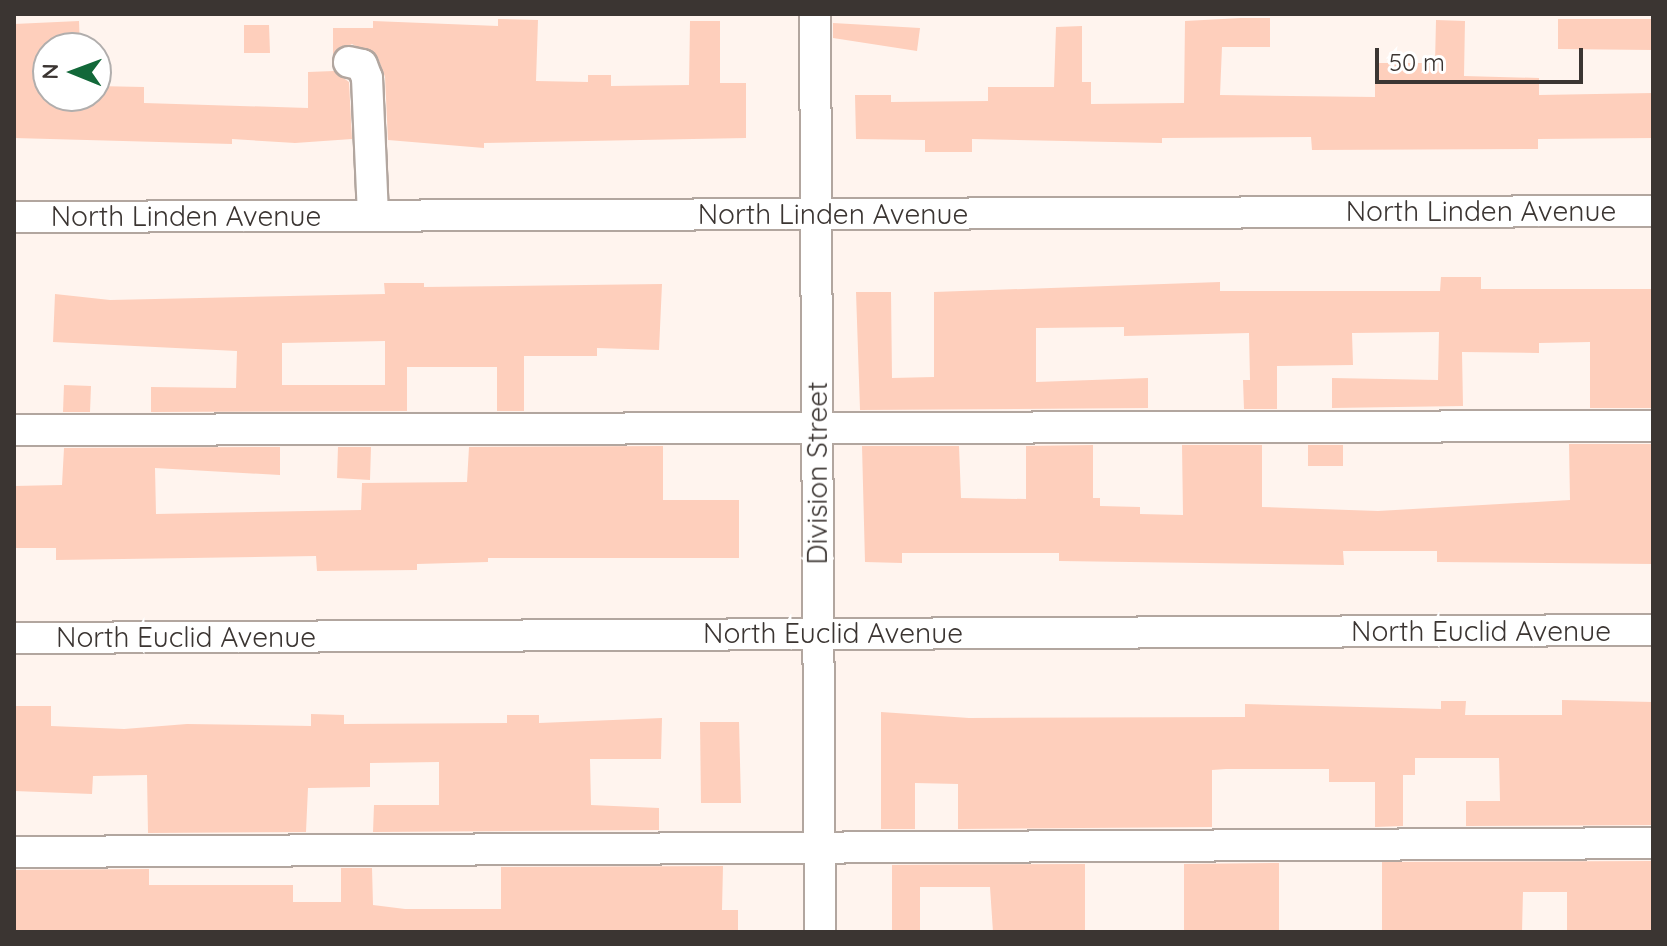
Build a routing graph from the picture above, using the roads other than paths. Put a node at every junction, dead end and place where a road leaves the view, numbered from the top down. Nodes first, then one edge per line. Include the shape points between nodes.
1 (815, 14) edge
2 (349, 62) dead end
3 (1653, 211) edge
4 (816, 214) junction
5 (373, 216) junction
6 (14, 217) edge
7 (1653, 426) edge
8 (817, 428) junction
9 (14, 430) edge
10 (1653, 630) edge
11 (818, 633) junction
12 (14, 638) edge
13 (1653, 843) edge
14 (819, 848) junction
15 (14, 852) edge
16 (820, 932) edge

1 - 4 street, Division Street
2 - 5 street via 362,65 367,78
3 - 4 street, North Linden Avenue
4 - 5 street, North Linden Avenue
4 - 8 street, Division Street
5 - 6 street, North Linden Avenue
7 - 8 street
8 - 9 street
8 - 11 street, Division Street
10 - 11 street, North Euclid Avenue
11 - 12 street, North Euclid Avenue
11 - 14 street, Division Street
13 - 14 street
14 - 15 street
14 - 16 street, Division Street

